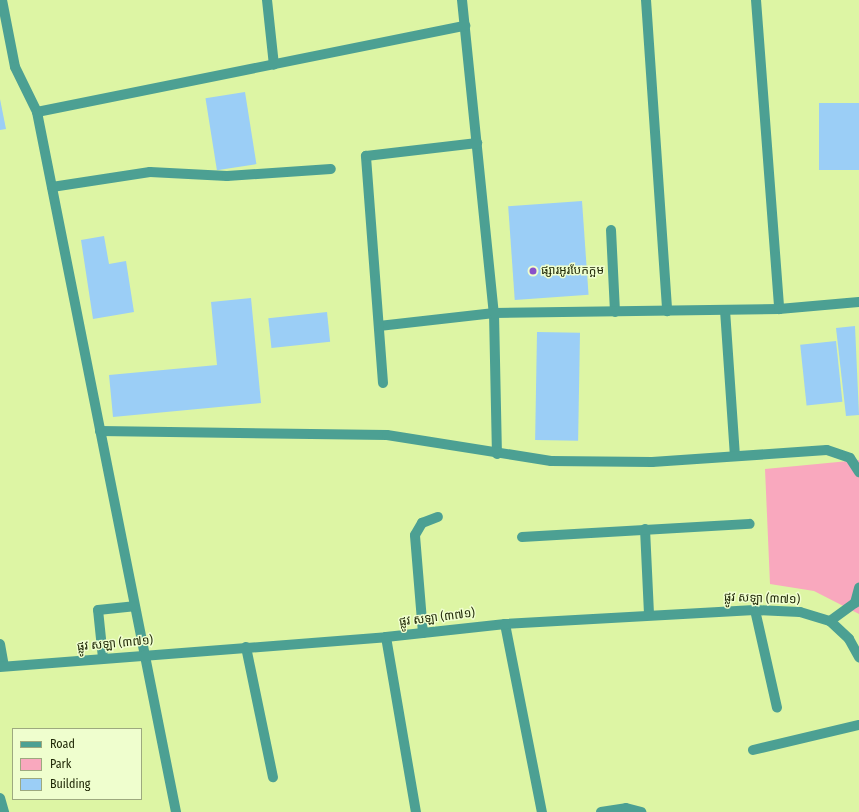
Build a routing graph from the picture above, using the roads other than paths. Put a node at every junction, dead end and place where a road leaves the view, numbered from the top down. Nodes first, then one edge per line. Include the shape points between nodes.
1 (2, 0) edge
2 (267, 0) edge
3 (462, 0) edge
4 (646, 0) edge
5 (756, 0) edge
6 (465, 26) junction
7 (274, 65) junction
8 (36, 112) junction
9 (477, 143) junction
10 (331, 169) dead end
11 (52, 187) junction
12 (611, 230) dead end
13 (859, 302) edge
14 (779, 309) junction
15 (725, 310) junction
16 (667, 311) junction
17 (615, 312) junction
18 (494, 313) junction
19 (379, 326) junction
20 (383, 383) dead end
21 (100, 431) junction
22 (497, 454) junction
23 (735, 456) junction
24 (859, 472) edge
25 (438, 517) dead end
26 (750, 524) dead end
27 (645, 529) junction
28 (522, 537) dead end
29 (859, 588) edge
30 (134, 606) junction
31 (755, 610) junction
32 (650, 613) junction
33 (830, 621) junction
34 (505, 624) junction
35 (423, 633) junction
36 (386, 637) junction
37 (0, 644) edge
38 (246, 647) junction
39 (144, 654) junction
40 (859, 657) edge
41 (103, 658) junction
42 (2, 666) edge
43 (777, 708) dead end
44 (859, 726) edge
45 (753, 750) dead end
46 (273, 777) dead end
47 (0, 798) edge
48 (639, 810) edge
49 (4, 812) edge
50 (176, 812) edge
51 (416, 812) edge
52 (542, 812) edge
53 (601, 812) edge

1 - 8 street via 15,67
2 - 7 street
3 - 6 street
4 - 16 street
5 - 14 street
6 - 7 street
6 - 9 street
7 - 8 street
8 - 11 street
9 - 18 street
9 - 19 street via 366,156
10 - 11 street via 227,176 150,172
11 - 21 street
12 - 17 street
13 - 14 street
14 - 15 street
15 - 16 street
15 - 23 street
16 - 17 street
17 - 18 street
18 - 19 street
18 - 22 street
19 - 20 street
21 - 22 street via 387,435
21 - 30 street
22 - 23 street via 551,461 652,462
23 - 24 street via 827,450 850,458
25 - 35 street via 422,523 415,535
26 - 27 street
27 - 28 street
27 - 32 street
29 - 33 street via 855,603
30 - 39 street
30 - 41 street via 98,610
31 - 32 street, ផ្លូវ សឡា (៣៧១)
31 - 33 street, ផ្លូវ សឡា (៣៧១) via 800,612
31 - 43 street
32 - 34 street, ផ្លូវ សឡា (៣៧១)
33 - 40 street, ផ្លូវ សឡា (៣៧១) via 850,639
34 - 35 street, ផ្លូវ សឡា (៣៧១)
34 - 52 street
35 - 36 street, ផ្លូវ សឡា (៣៧១)
36 - 38 street, ផ្លូវ សឡា (៣៧១)
36 - 51 street
37 - 42 street
38 - 39 street, ផ្លូវ សឡា (៣៧១)
38 - 46 street
39 - 41 street, ផ្លូវ សឡា (៣៧១)
39 - 50 street
41 - 42 street, ផ្លូវ សឡា (៣៧១)
44 - 45 street
47 - 49 street
48 - 53 street

